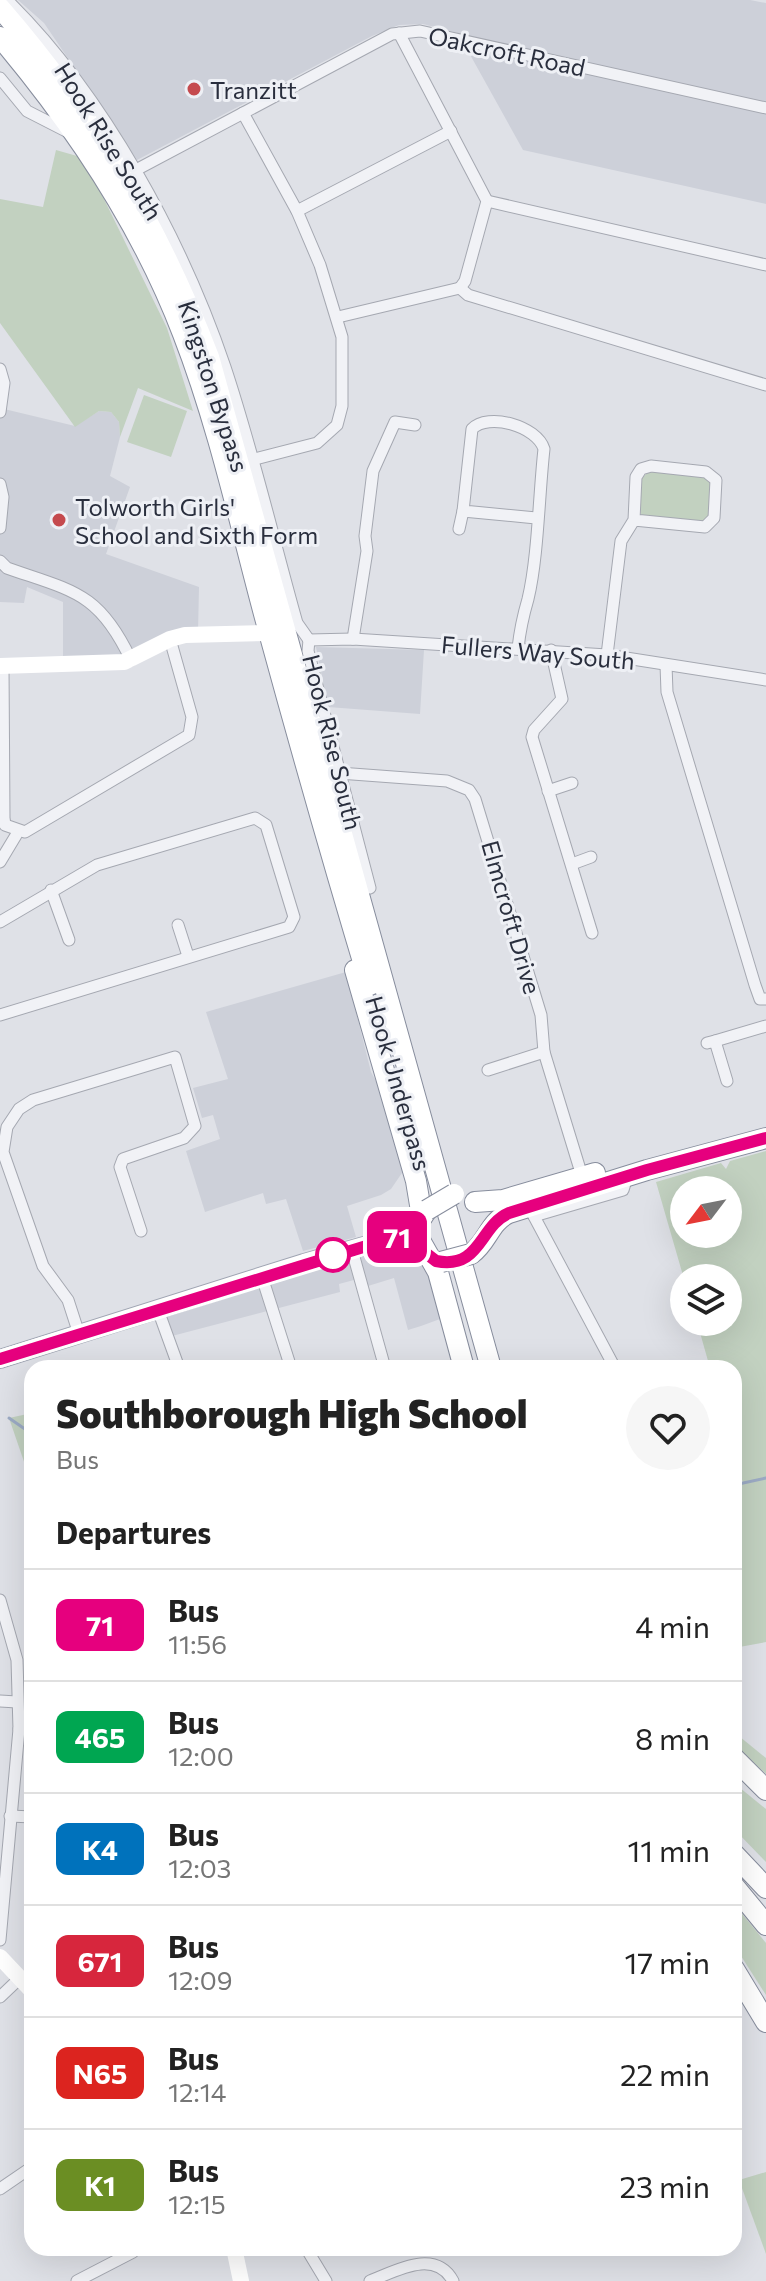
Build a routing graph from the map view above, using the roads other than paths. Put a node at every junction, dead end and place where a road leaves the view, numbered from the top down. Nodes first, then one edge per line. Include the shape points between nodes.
1 (7, 0) edge
2 (0, 8) edge
3 (399, 33) junction
4 (0, 37) edge
5 (0, 78) edge
6 (766, 108) edge
7 (243, 113) junction
8 (451, 131) junction
9 (78, 136) junction
10 (134, 171) junction
11 (487, 201) junction
12 (297, 211) junction
13 (766, 265) edge
14 (460, 288) junction
15 (338, 317) junction
16 (0, 369) edge
17 (766, 385) edge
18 (0, 412) edge
19 (415, 425) dead end
20 (251, 460) junction
21 (0, 484) edge
22 (463, 511) junction
23 (536, 518) junction
24 (634, 520) junction
25 (0, 528) edge
26 (459, 529) dead end
27 (0, 561) edge
28 (269, 633) junction
29 (170, 639) junction
30 (353, 639) junction
31 (309, 640) junction
32 (518, 648) junction
33 (551, 650) junction
34 (607, 655) junction
35 (131, 660) junction
36 (666, 665) junction
37 (2, 666) edge
38 (766, 680) edge
39 (308, 710) junction
40 (305, 763) junction
41 (339, 773) junction
42 (572, 783) dead end
43 (548, 791) junction
44 (2, 830) edge
45 (18, 832) junction
46 (591, 857) dead end
47 (0, 862) edge
48 (572, 864) junction
49 (370, 888) junction
50 (51, 890) junction
51 (0, 922) edge
52 (178, 925) dead end
53 (605, 926) dead end
54 (69, 940) dead end
55 (188, 956) junction
56 (378, 988) junction
57 (766, 999) edge
58 (0, 1015) edge
59 (766, 1026) edge
60 (544, 1052) junction
61 (488, 1070) dead end
62 (727, 1081) dead end
63 (766, 1127) edge
64 (766, 1138) edge
65 (627, 1177) junction
66 (584, 1182) junction
67 (463, 1197) junction
68 (532, 1212) junction
69 (422, 1221) junction
70 (141, 1231) dead end
71 (479, 1246) junction
72 (352, 1250) junction
73 (435, 1260) junction
74 (262, 1277) junction
75 (158, 1310) junction
76 (79, 1334) junction
77 (0, 1359) edge
78 (176, 1360) edge
79 (288, 1360) edge
80 (383, 1360) edge
81 (462, 1360) edge
82 (477, 1360) edge
83 (489, 1360) edge
84 (502, 1360) edge
85 (611, 1360) edge
86 (0, 1600) edge
87 (0, 1701) edge
88 (17, 1702) junction
89 (24, 1728) edge
90 (19, 1729) junction
91 (742, 1766) edge
92 (742, 1773) edge
93 (766, 1791) edge
94 (10, 1816) junction
95 (24, 1817) edge
96 (742, 1862) edge
97 (766, 1888) edge
98 (742, 1892) edge
99 (742, 1894) edge
100 (766, 1915) edge
101 (766, 1925) edge
102 (0, 1940) edge
103 (0, 1957) edge
104 (20, 1978) junction
105 (24, 1982) edge
106 (742, 1982) edge
107 (0, 1997) edge
108 (766, 2022) edge
109 (24, 2172) edge
110 (0, 2189) edge
111 (125, 2256) edge
112 (236, 2256) edge
113 (311, 2256) edge
114 (77, 2281) edge
115 (241, 2281) edge
116 (326, 2281) edge
117 (370, 2281) edge
118 (453, 2281) edge

1 - 10 street, Hook Rise South via 52,50
2 - 39 highway, Kingston Bypass via 99,137 169,259 225,405
3 - 6 street, Oakcroft Road via 420,31
3 - 7 street, Oakcroft Road
3 - 8 street
4 - 9 highway, Kingston Bypass
5 - 9 street via 27,111
7 - 10 street, Oakcroft Road
7 - 12 street
8 - 11 street
8 - 12 street
9 - 28 highway, Kingston Bypass via 124,208 183,334 221,451
10 - 20 street, Hook Rise South via 205,315
11 - 13 street
11 - 14 street
12 - 15 street
14 - 15 street
14 - 17 street via 468,295
15 - 20 street via 342,369 337,425 317,443
16 - 18 street
19 - 30 street via 395,422 382,458
20 - 31 street, Hook Rise South via 297,623
21 - 25 street
22 - 23 street
22 - 23 street via 472,429 487,419 541,438
22 - 26 street
23 - 32 street
24 - 24 street via 641,469 706,472 716,480 714,518 705,527
24 - 34 street via 621,541
27 - 35 street via 90,601 114,626
28 - 29 street
28 - 40 highway, Kingston Bypass
29 - 35 street
29 - 45 street via 192,717 189,735
30 - 31 street, Fullers Way South
30 - 32 street, Fullers Way South
31 - 41 street, Hook Rise South
32 - 33 street, Fullers Way South
33 - 34 street, Fullers Way South
33 - 43 street via 562,699 532,737
34 - 36 street, Fullers Way South
35 - 37 street
36 - 38 street, Fullers Way South
36 - 57 street via 667,692 755,985 760,999
37 - 44 street
39 - 49 highway
39 - 56 highway, Kingston Bypass
40 - 56 highway, Kingston Bypass
40 - 69 highway via 335,898 416,1181
41 - 49 street, Hook Rise South
41 - 60 street, Elmcroft Drive via 447,781 469,790 481,811 541,1015
42 - 43 street
43 - 48 street
44 - 45 street
45 - 47 street
46 - 48 street
48 - 53 street via 592,929
49 - 67 highway via 446,1158
50 - 51 street
50 - 54 street
50 - 55 street via 97,865 260,819 293,923
52 - 55 street
55 - 58 street
56 - 82 highway, Hook Underpass
56 - 83 highway, Hook Underpass
59 - 62 street via 711,1042
60 - 61 street
60 - 66 street, Elmcroft Drive
63 - 66 highway
64 - 65 highway
65 - 66 highway
65 - 68 street via 623,1190
66 - 67 highway via 503,1200
66 - 68 highway
67 - 69 highway, bridge
67 - 71 highway via 485,1219
68 - 71 highway via 497,1220
68 - 85 street
69 - 72 main road via 399,1236
69 - 73 highway
70 - 76 street via 120,1167 123,1159 184,1138 195,1126 175,1057 33,1100 7,1127 3,1152 43,1266 68,1300
71 - 73 highway, bridge
71 - 84 highway via 479,1271
72 - 74 main road
72 - 80 street
73 - 81 highway
74 - 75 main road
74 - 79 street
75 - 76 main road
75 - 78 street
76 - 77 main road
86 - 88 street via 17,1660
87 - 88 street
88 - 90 street
89 - 90 street
90 - 94 street
91 - 93 highway
92 - 93 highway
94 - 95 street
94 - 102 street
96 - 97 highway
98 - 100 highway
99 - 101 highway
103 - 104 street
104 - 105 street
104 - 107 street
106 - 108 highway
109 - 110 street
111 - 114 street
112 - 115 street
113 - 116 street
117 - 118 street via 427,2263 440,2267

